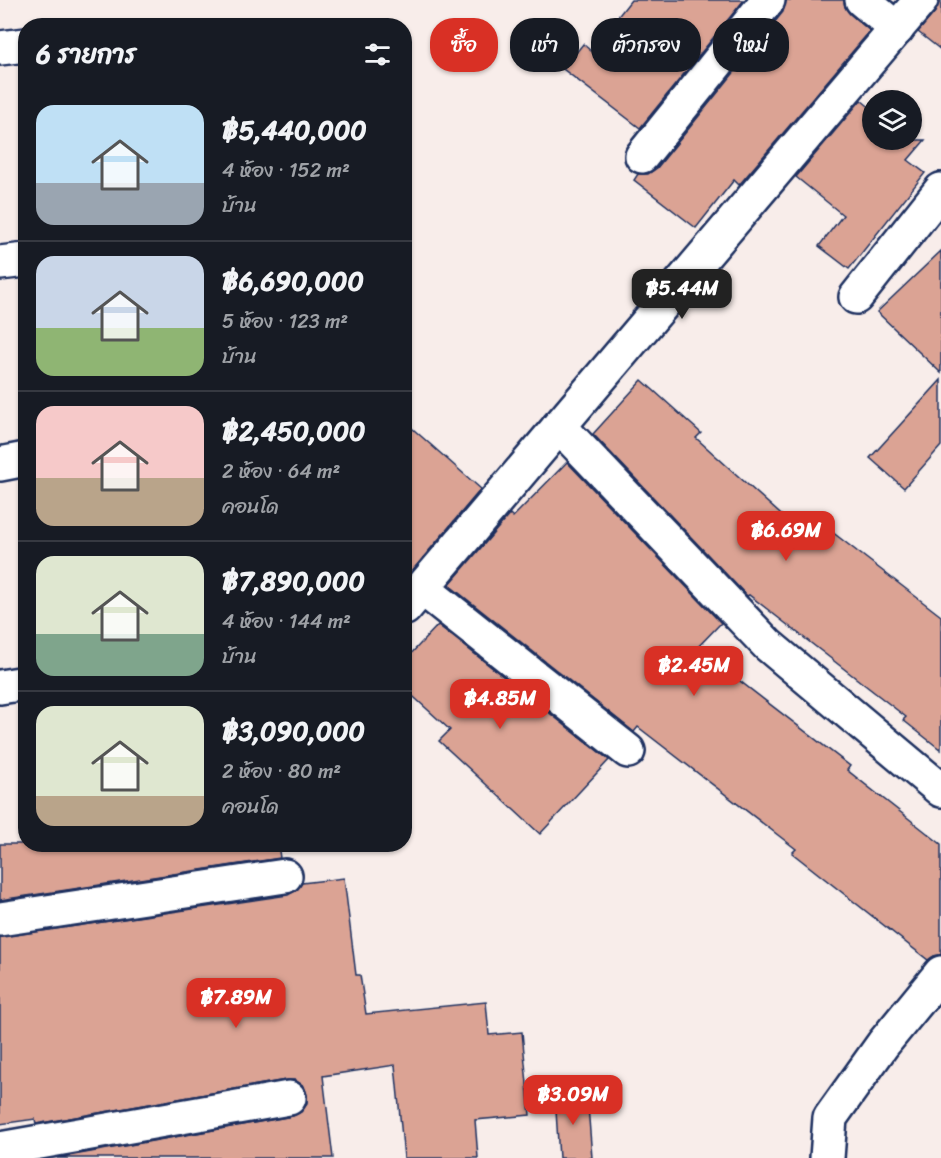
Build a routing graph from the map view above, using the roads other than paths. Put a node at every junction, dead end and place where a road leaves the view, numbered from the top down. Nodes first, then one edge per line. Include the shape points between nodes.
1 (768, 0) edge
2 (862, 0) edge
3 (921, 0) edge
4 (897, 29) junction
5 (18, 46) edge
6 (0, 48) edge
7 (642, 156) dead end
8 (941, 190) edge
9 (18, 261) edge
10 (0, 263) edge
11 (856, 297) dead end
12 (559, 426) junction
13 (18, 461) edge
14 (0, 464) edge
15 (414, 598) edge
16 (18, 684) edge
17 (0, 687) edge
18 (628, 751) dead end
19 (941, 790) edge
20 (285, 876) dead end
21 (0, 919) edge
22 (941, 973) edge
23 (289, 1098) dead end
24 (0, 1149) edge
25 (827, 1158) edge

1 - 7 street
2 - 4 street
3 - 4 street
4 - 12 street
5 - 6 street
8 - 11 street
9 - 10 street
12 - 15 street
12 - 19 street via 768,645
13 - 14 street
15 - 18 street
16 - 17 street
20 - 21 street
22 - 25 street via 830,1118
23 - 24 street

